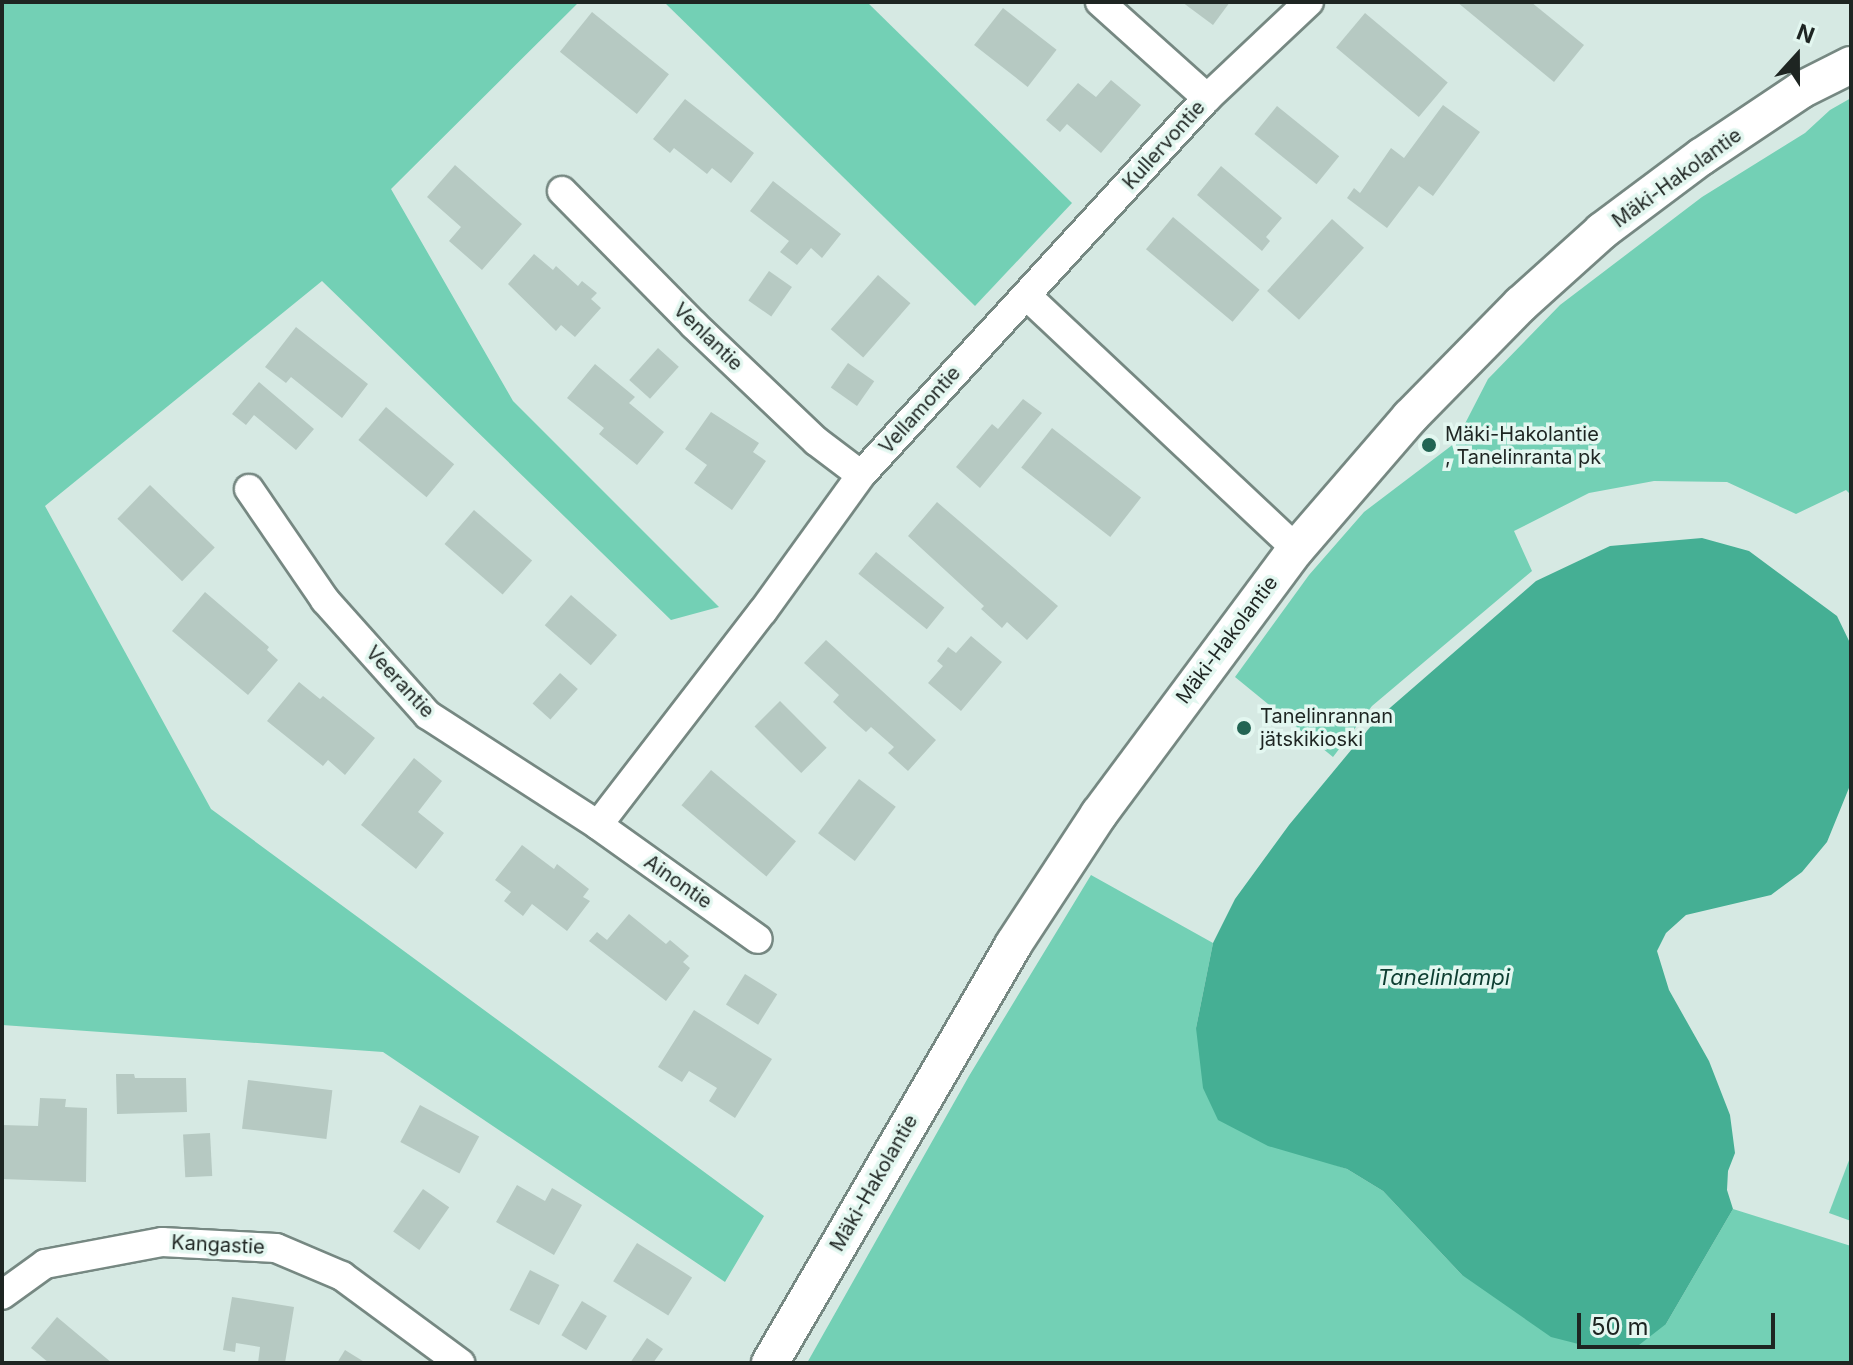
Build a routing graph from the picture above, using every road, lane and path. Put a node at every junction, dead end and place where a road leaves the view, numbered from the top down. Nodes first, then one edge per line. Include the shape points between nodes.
1 (1100, 2) edge
2 (1309, 2) edge
3 (1851, 65) edge
4 (1207, 98) junction
5 (562, 191) dead end
6 (1027, 296) junction
7 (861, 475) junction
8 (249, 489) dead end
9 (1296, 549) junction
10 (598, 825) junction
11 (758, 939) dead end
12 (2, 1295) edge
13 (460, 1363) edge
14 (770, 1363) edge

1 - 4 street
2 - 4 street, Kullervontie
3 - 9 street, Mäki-Hakolantie via 1801,90 1602,231 1410,417
4 - 6 street, Kullervontie
5 - 7 street, Venlantie via 816,441
6 - 7 street, Vellamontie
6 - 9 street
7 - 10 street, Vellamontie
8 - 10 street, Veerantie via 325,600 428,715
9 - 14 street, Mäki-Hakolantie via 1099,814 1013,945
10 - 11 street, Ainontie
12 - 13 street, Kangastie via 45,1264 162,1242 276,1248 342,1276

